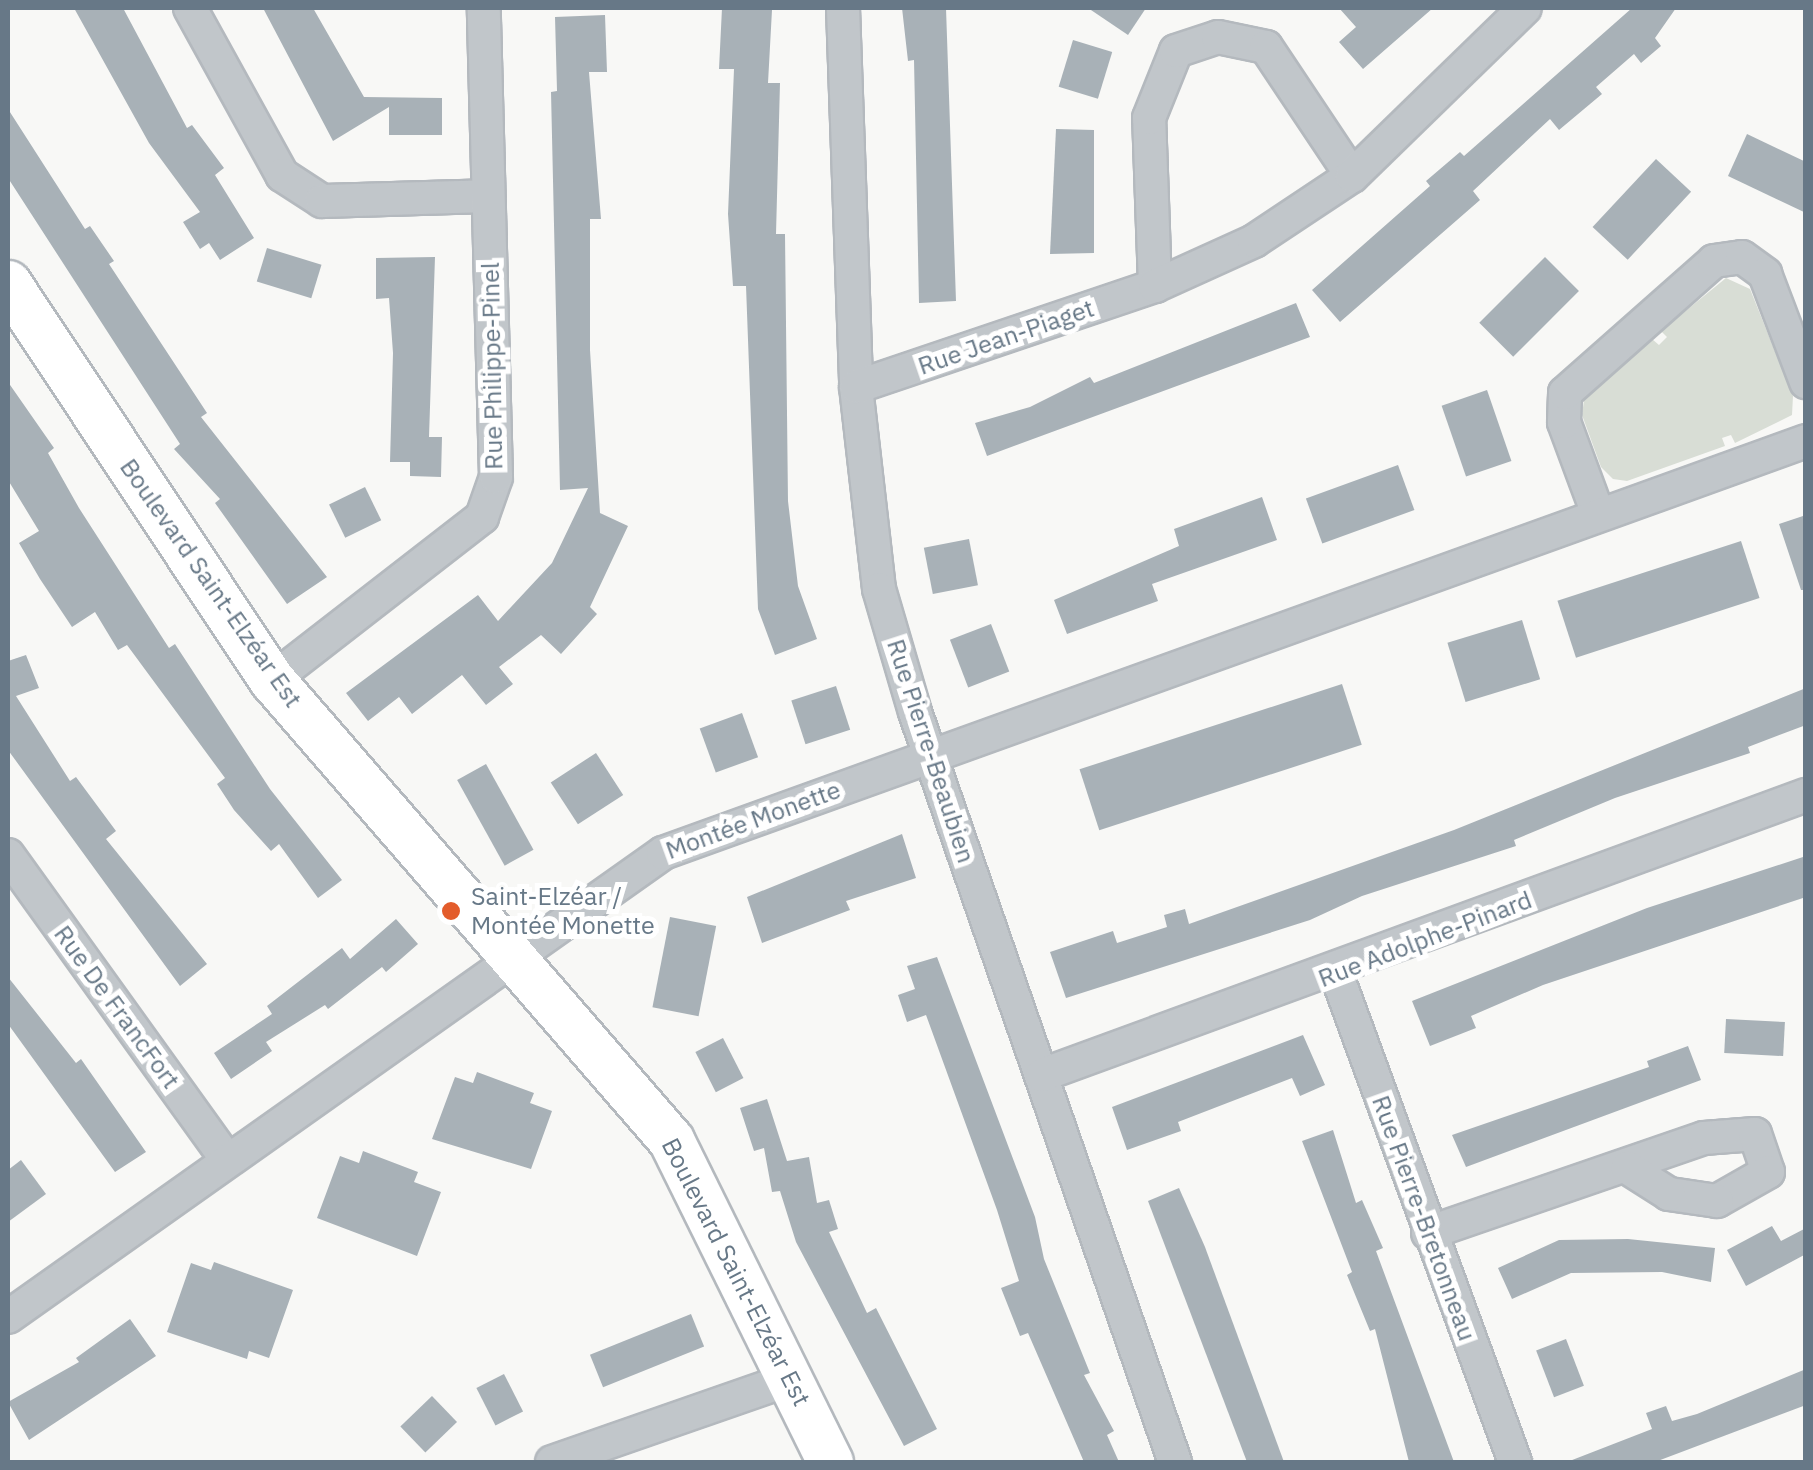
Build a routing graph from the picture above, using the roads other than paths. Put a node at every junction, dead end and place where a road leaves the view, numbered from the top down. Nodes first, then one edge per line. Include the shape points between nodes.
1 (190, 8) edge
2 (484, 8) edge
3 (843, 8) edge
4 (1525, 8) edge
5 (1352, 176) junction
6 (487, 196) junction
7 (8, 283) edge
8 (1156, 286) junction
9 (1806, 382) edge
10 (856, 387) junction
11 (1806, 440) edge
12 (1598, 514) junction
13 (272, 680) junction
14 (930, 755) junction
15 (1806, 795) edge
16 (8, 854) edge
17 (514, 954) junction
18 (1336, 973) junction
19 (1042, 1075) junction
20 (227, 1160) junction
21 (1628, 1168) dead end
22 (1428, 1234) junction
23 (8, 1317) edge
24 (792, 1378) junction
25 (552, 1462) edge
26 (830, 1462) edge
27 (1175, 1462) edge
28 (1516, 1462) edge

1 - 6 street via 282,174 322,202
2 - 6 street, Rue Philippe-Pinel
3 - 10 street, Rue Pierre-Beaubien
4 - 5 street, Rue Jean-Piaget
5 - 8 street, Rue Jean-Piaget via 1254,241
5 - 8 street via 1266,47 1218,38 1176,51 1149,118
6 - 13 street, Rue Philippe-Pinel via 496,477 482,516
7 - 13 street, Boulevard Saint-Elzéar Est
8 - 10 street, Rue Jean-Piaget
9 - 12 street via 1765,274 1742,257 1714,261 1565,394 1564,422
10 - 14 street, Rue Pierre-Beaubien via 879,589
11 - 12 street, Montée Monette
12 - 14 street, Montée Monette
13 - 17 street, Boulevard Saint-Elzéar Est
14 - 17 street, Montée Monette via 663,853
14 - 19 street, Rue Pierre-Beaubien
15 - 18 street, Rue Adolphe-Pinard
16 - 20 street, Rue De FrancFort
17 - 20 street, Montée Monette
17 - 24 street, Boulevard Saint-Elzéar Est via 671,1140
18 - 19 street, Rue Adolphe-Pinard
18 - 22 street, Rue Pierre-Bretonneau
19 - 27 street, Rue Pierre-Beaubien
20 - 23 street, Montée Monette
21 - 22 street
22 - 28 street, Rue Pierre-Bretonneau
24 - 25 street
24 - 26 street, Boulevard Saint-Elzéar Est

